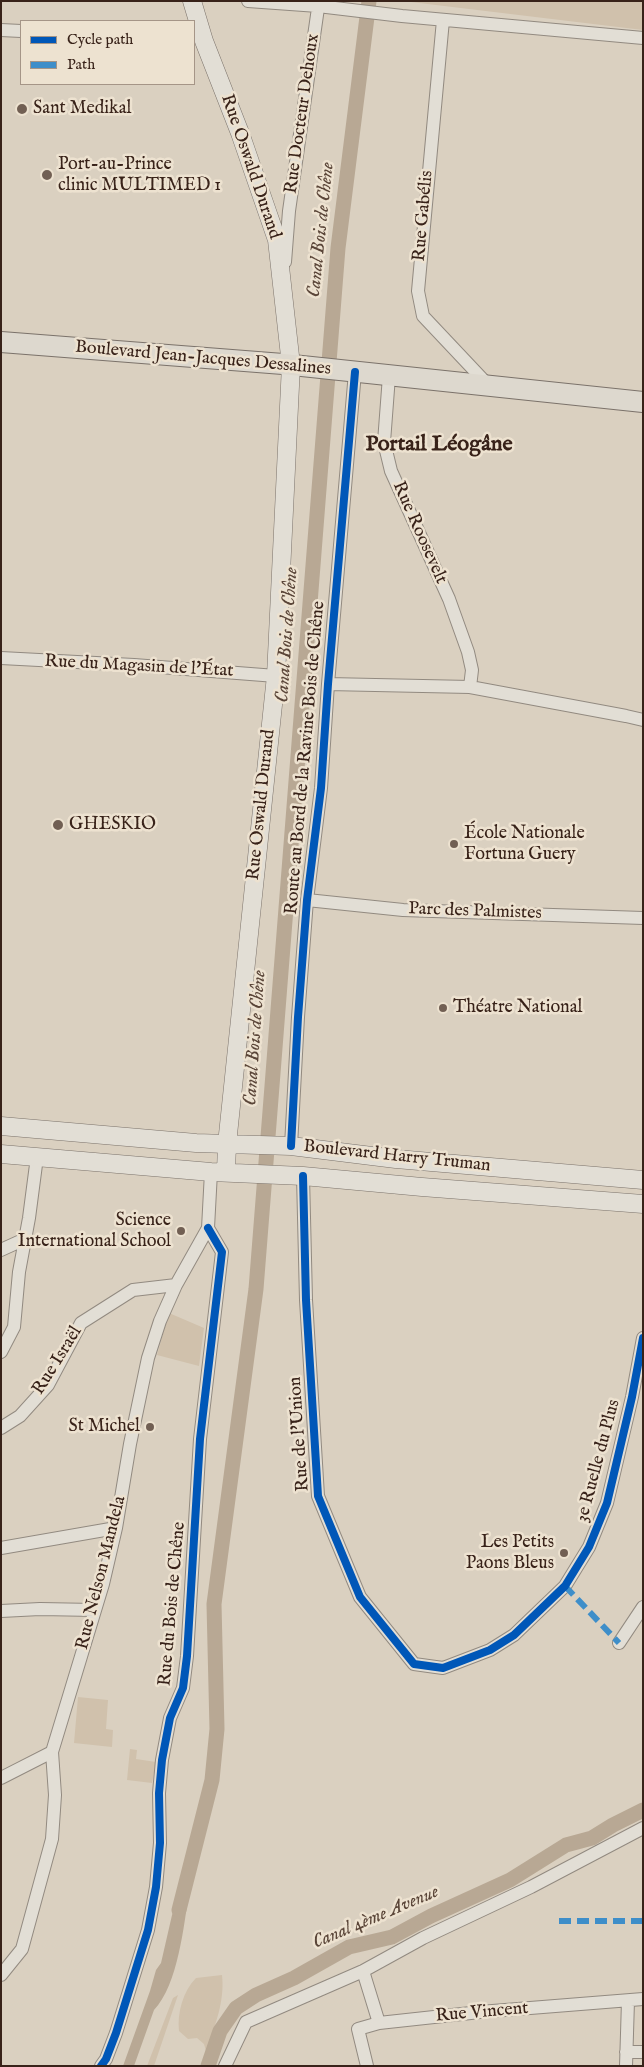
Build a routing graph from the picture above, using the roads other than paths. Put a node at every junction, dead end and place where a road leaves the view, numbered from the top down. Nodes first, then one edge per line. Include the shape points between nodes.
1 (192, 1) edge
2 (248, 1) edge
3 (318, 4) edge
4 (443, 20) junction
5 (1, 30) edge
6 (20, 31) edge
7 (643, 38) edge
8 (199, 41) edge
9 (283, 287) junction
10 (1, 342) edge
11 (298, 366) junction
12 (353, 372) junction
13 (389, 376) junction
14 (489, 386) junction
15 (643, 402) edge
16 (1, 658) edge
17 (276, 676) junction
18 (328, 684) junction
19 (470, 687) junction
20 (643, 720) edge
21 (307, 900) junction
22 (643, 918) edge
23 (1, 1126) edge
24 (230, 1144) junction
25 (284, 1146) junction
26 (1, 1154) edge
27 (37, 1157) junction
28 (225, 1172) junction
29 (303, 1176) junction
30 (643, 1180) edge
31 (643, 1204) edge
32 (208, 1228) junction
33 (25, 1239) junction
34 (1, 1250) edge
35 (176, 1285) junction
36 (643, 1338) edge
37 (1, 1352) edge
38 (1, 1428) edge
39 (116, 1528) junction
40 (1, 1548) edge
41 (643, 1608) edge
42 (95, 1610) junction
43 (1, 1611) edge
44 (619, 1643) dead end
45 (414, 1664) joint
46 (52, 1752) junction
47 (1, 1778) edge
48 (643, 1828) edge
49 (363, 1971) junction
50 (1, 1976) edge
51 (643, 1999) edge
52 (628, 2001) junction
53 (379, 2023) junction
54 (626, 2052) junction
55 (643, 2052) edge
56 (101, 2066) edge
57 (225, 2066) edge
58 (367, 2066) edge
59 (626, 2066) edge

1 - 8 main road, Rue Oswald Durand
2 - 3 street
3 - 4 street
3 - 9 street, Rue Docteur Dehoux via 289,211
4 - 7 street
4 - 14 street, Rue Gabélis via 418,291 423,316
5 - 6 street
8 - 9 main road, Rue Oswald Durand via 240,133 277,240
9 - 11 main road, Rue Oswald Durand
10 - 11 main road, Boulevard Jean-Jacques Dessalines
11 - 12 main road, Boulevard Jean-Jacques Dessalines
11 - 17 main road, Rue Oswald Durand
12 - 13 main road, Boulevard Jean-Jacques Dessalines
12 - 18 street, Route au Bord de la Ravine Bois de Chêne
13 - 14 main road, Boulevard Jean-Jacques Dessalines
13 - 19 street, Rue Roosevelt via 384,442 391,472 449,600 468,652 472,670
14 - 15 main road, Boulevard Jean-Jacques Dessalines
16 - 17 street, Rue du Magasin de l'État
17 - 24 main road, Rue Oswald Durand
18 - 19 street
18 - 21 street, Route au Bord de la Ravine Bois de Chêne via 321,788
19 - 20 street
21 - 22 street, Parc des Palmistes via 403,910
21 - 25 street, Route au Bord de la Ravine Bois de Chêne
23 - 24 main road, Boulevard Harry Truman
24 - 25 main road, Boulevard Harry Truman
24 - 28 main road, Rue Oswald Durand
25 - 30 main road, Boulevard Harry Truman
26 - 27 main road, Boulevard Harry Truman
27 - 28 main road, Boulevard Harry Truman
27 - 33 street
28 - 29 main road, Boulevard Harry Truman
28 - 32 street, Rue Nelson Mandela
29 - 31 main road, Boulevard Harry Truman
29 - 45 street, Rue de l'Union via 306,1300 318,1496 360,1597
32 - 35 street, Rue Nelson Mandela
32 - 56 street, Rue du Bois de Chêne via 222,1252 200,1439 183,1688 170,1718 162,1760 160,1843 148,1930 116,2033
33 - 34 street
33 - 37 street via 14,1327
35 - 38 street, Rue Israël via 133,1290 81,1323 48,1385 20,1416
35 - 39 street, Rue Nelson Mandela via 148,1358
36 - 45 street, 3e Ruelle du Plus via 607,1503 589,1547 565,1586 514,1635 490,1650 443,1668
39 - 40 street
39 - 42 street, Rue Nelson Mandela
41 - 44 street
42 - 43 street
42 - 46 street, Rue Nelson Mandela
46 - 47 street
46 - 50 street, Rue Nelson Mandela via 55,1795 52,1839 22,1949
48 - 49 street
49 - 53 street
49 - 57 street via 246,2022
51 - 52 street, Rue Vincent
52 - 53 street, Rue Vincent
52 - 54 street
53 - 58 street, Rue Vincent via 358,2029
54 - 55 street
54 - 59 street

